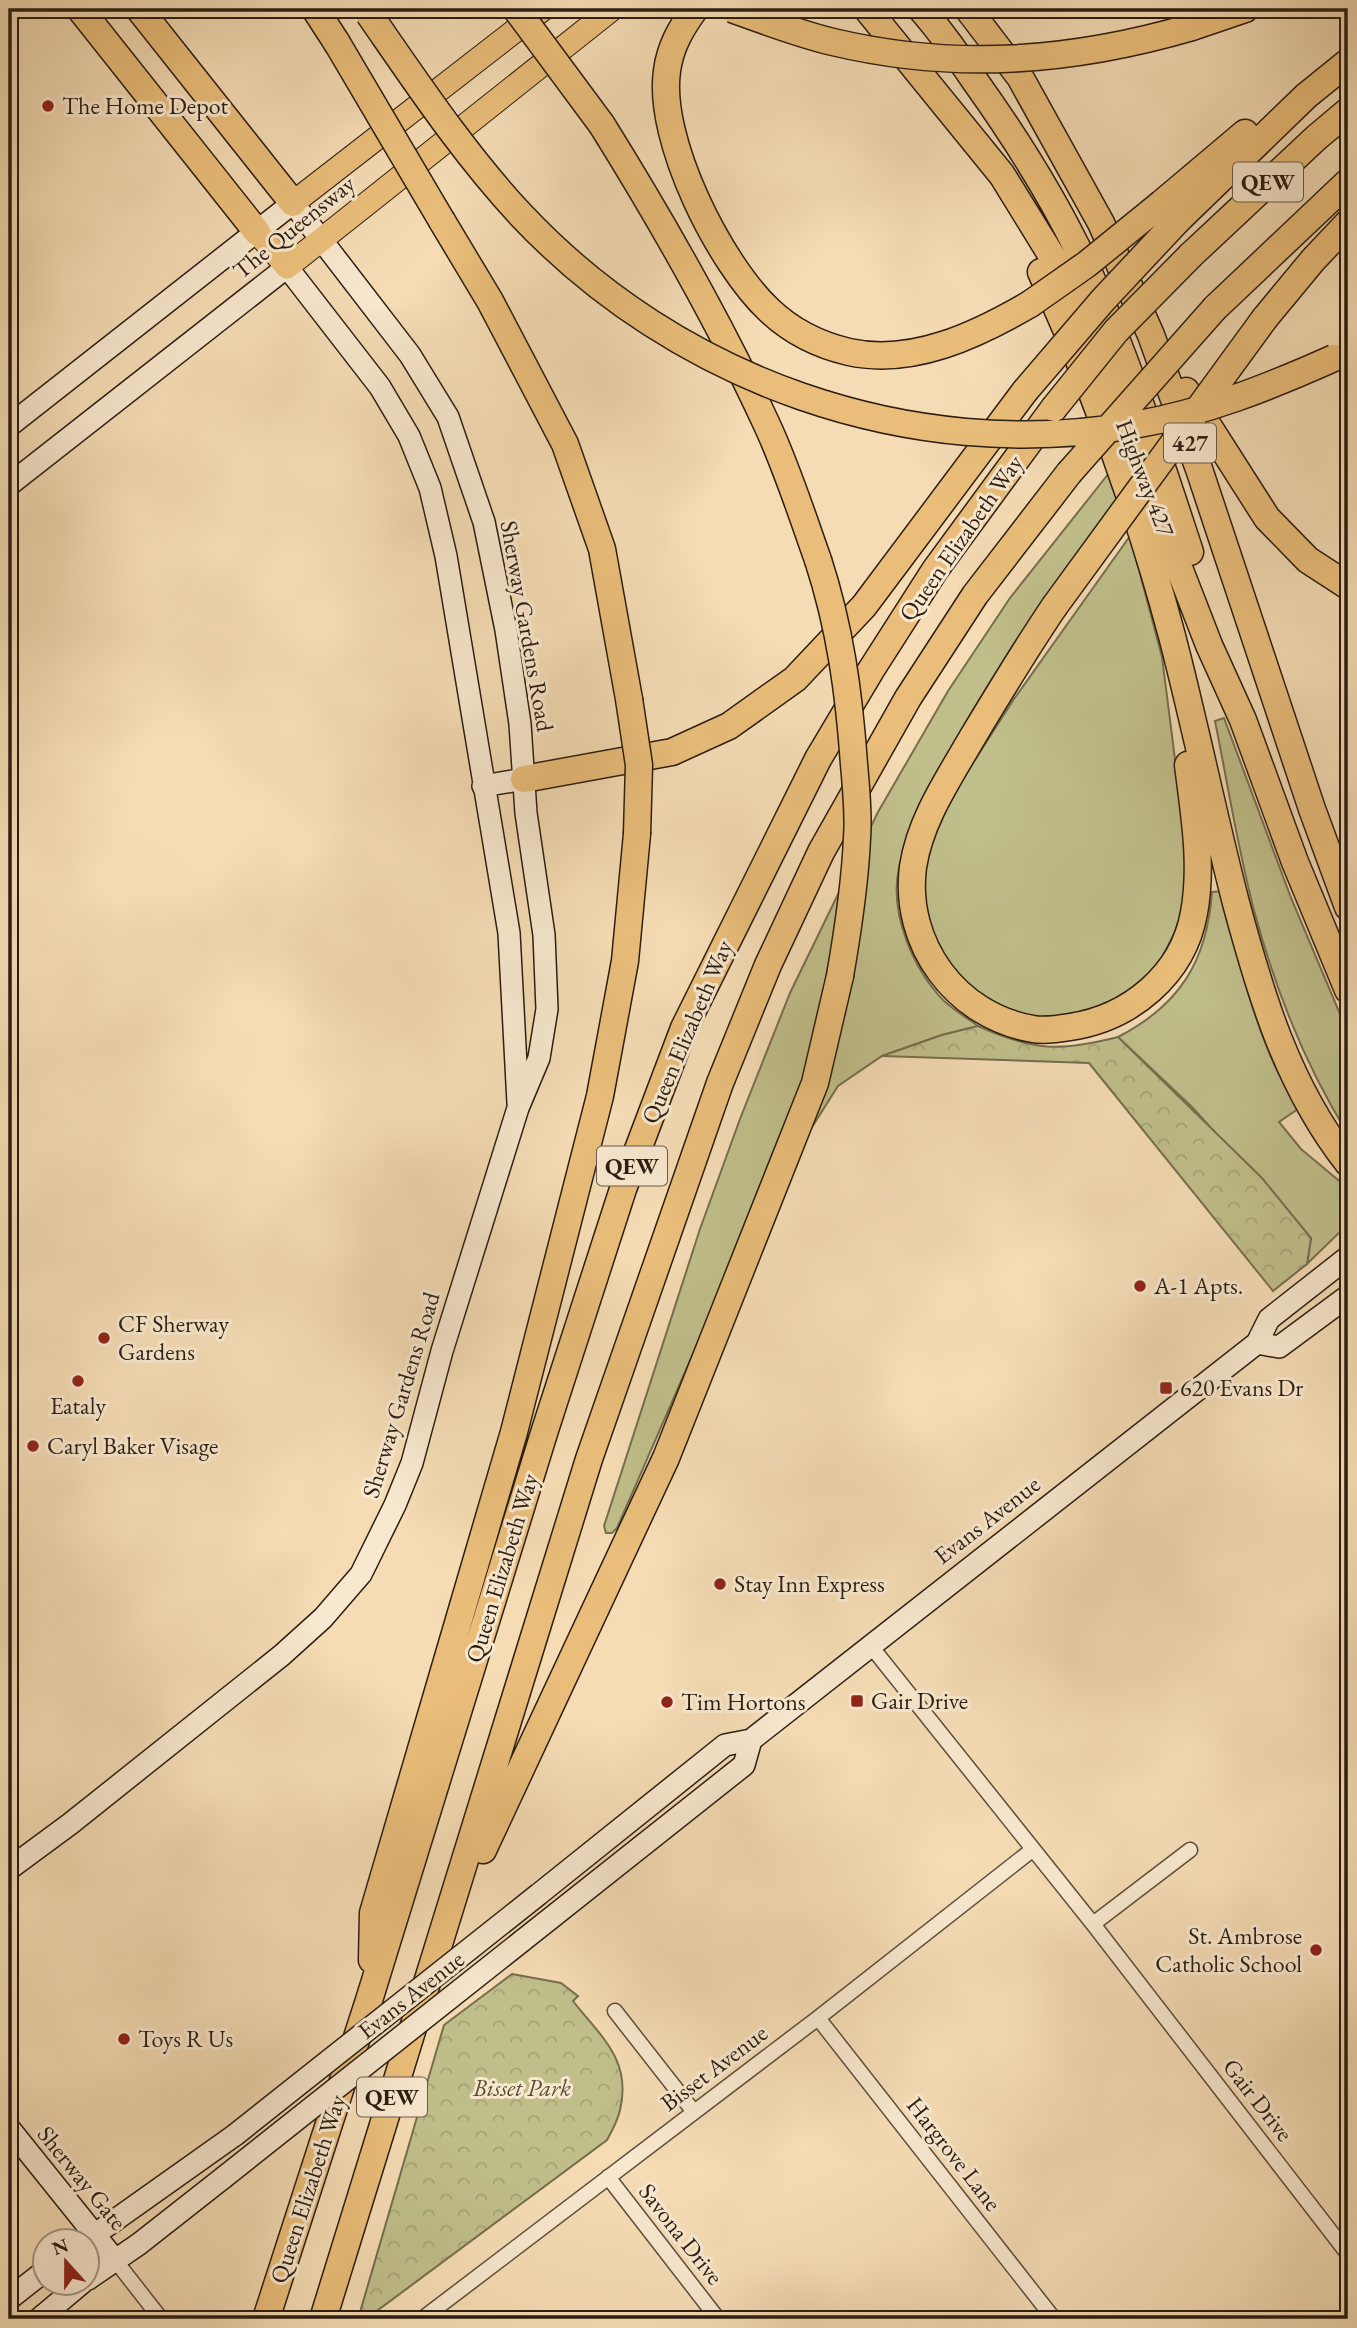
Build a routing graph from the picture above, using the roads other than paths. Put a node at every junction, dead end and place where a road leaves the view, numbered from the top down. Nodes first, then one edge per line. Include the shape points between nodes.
1 (80, 9) edge
2 (139, 9) edge
3 (314, 9) edge
4 (516, 9) edge
5 (543, 9) edge
6 (612, 9) edge
7 (695, 9) edge
8 (732, 9) edge
9 (867, 9) edge
10 (921, 9) edge
11 (968, 9) edge
12 (1245, 9) edge
13 (368, 12) edge
14 (1348, 62) edge
15 (1348, 111) edge
16 (974, 143) junction
17 (1348, 182) edge
18 (293, 203) junction
19 (1169, 212) junction
20 (1348, 223) edge
21 (257, 232) junction
22 (320, 239) junction
23 (287, 267) junction
24 (1151, 335) junction
25 (1341, 355) edge
26 (9, 426) edge
27 (9, 485) edge
28 (1348, 586) edge
29 (1171, 635) junction
30 (1243, 720) junction
31 (524, 779) junction
32 (483, 786) junction
33 (526, 813) junction
34 (488, 818) junction
35 (1348, 907) edge
36 (1348, 990) edge
37 (518, 1108) junction
38 (1348, 1163) edge
39 (1348, 1257) edge
40 (1348, 1296) edge
41 (1257, 1343) junction
42 (870, 1645) junction
43 (751, 1740) junction
44 (1032, 1850) junction
45 (1190, 1850) dead end
46 (9, 1869) edge
47 (1093, 1924) junction
48 (446, 1927) junction
49 (370, 1997) junction
50 (615, 2011) dead end
51 (818, 2018) junction
52 (694, 2112) junction
53 (9, 2128) edge
54 (608, 2177) junction
55 (82, 2226) edge
56 (102, 2230) edge
57 (102, 2248) edge
58 (1348, 2254) edge
59 (115, 2260) junction
60 (102, 2269) edge
61 (32, 2281) edge
62 (67, 2296) edge
63 (9, 2299) edge
64 (39, 2319) edge
65 (161, 2319) edge
66 (266, 2319) edge
67 (323, 2319) edge
68 (422, 2319) edge
69 (718, 2319) edge
70 (1054, 2319) edge

1 - 21 highway
2 - 18 highway
3 - 49 highway, bridge via 490,301 565,444 602,549 639,765 625,961 600,1096 514,1432 373,1913
4 - 48 highway, bridge via 602,125 662,221 768,428 833,605 844,664 858,835 840,976 815,1083 666,1458
5 - 18 main road, The Queensway
6 - 22 main road, The Queensway
7 - 19 highway, bridge via 676,38 665,90 681,160 696,199 727,257 756,297 805,336 827,346 874,355 911,352 966,337 1030,304
8 - 12 highway, bridge via 831,42 956,59 1038,58 1145,41
9 - 16 highway, Highway 427 / 427
10 - 30 highway via 1008,129 1092,280 1172,492 1238,690
11 - 24 highway, 427 via 1020,77 1101,223
13 - 25 highway, bridge via 475,160 559,252 652,325 707,357 781,390 918,426 995,435 1050,434 1135,425 1240,398
14 - 19 highway via 1306,96 1264,117
15 - 49 highway, Queen Elizabeth Way / QEW, bridge via 1191,255 1116,331 935,570 818,759 684,1028 623,1189
16 - 29 highway via 1072,342 1120,470
16 - 30 highway, Highway 427 / 427 via 1002,175 1040,233 1095,343 1182,576
17 - 48 highway, Queen Elizabeth Way / QEW, bridge via 1215,308 1069,473 975,595 908,698 821,852 720,1083 589,1459
18 - 21 main road, The Queensway
18 - 22 main road, Sherway Gardens Road
19 - 31 highway, bridge via 1103,300 1025,391 864,606 795,679 729,726 672,752
20 - 29 highway, bridge via 1265,318 1054,607 1017,662 932,811 914,866 914,915 935,968 953,989 995,1017 1034,1029 1092,1024 1147,995 1182,948 1194,915 1196,831
21 - 23 main road, Sherway Gardens Road
21 - 26 main road, The Queensway
22 - 23 main road, The Queensway
22 - 31 main road, Sherway Gardens Road via 410,355 448,417 484,522 506,630
23 - 27 main road, The Queensway
23 - 32 main road, Sherway Gardens Road via 380,387 409,436 429,488 446,556
24 - 28 highway via 1266,518 1308,560
24 - 35 highway, 427
29 - 38 highway via 1224,856 1276,1036 1301,1091
30 - 36 highway, Highway 427 / 427
31 - 32 main road
31 - 33 main road, Sherway Gardens Road
32 - 34 main road, Sherway Gardens Road
33 - 34 main road
33 - 37 main road, Sherway Gardens Road via 544,935 547,1009 538,1058
34 - 37 main road, Sherway Gardens Road via 509,933
37 - 46 main road, Sherway Gardens Road via 412,1463 361,1574 323,1618 282,1655
39 - 41 main road, Evans Avenue via 1269,1320
40 - 41 main road via 1279,1348
41 - 42 main road, Evans Avenue
42 - 43 main road, Evans Avenue
42 - 44 street, Gair Drive
43 - 56 main road, Evans Avenue, bridge via 725,1745 235,2135
43 - 59 main road, Evans Avenue, bridge via 744,1765
44 - 47 street, Gair Drive
44 - 51 street, Bisset Avenue
45 - 47 street
47 - 58 street, Gair Drive
48 - 67 highway, Queen Elizabeth Way / QEW
49 - 66 highway, Queen Elizabeth Way / QEW
50 - 52 street
51 - 52 street, Bisset Avenue
51 - 70 street, Hargrove Lane
52 - 54 street, Bisset Avenue
53 - 55 main road, Sherway Gate
54 - 68 street, Bisset Avenue
54 - 69 street, Savona Drive
57 - 59 main road, Sherway Gate
59 - 60 main road, Evans Avenue
59 - 65 street
61 - 63 main road
62 - 64 main road, Evans Avenue

